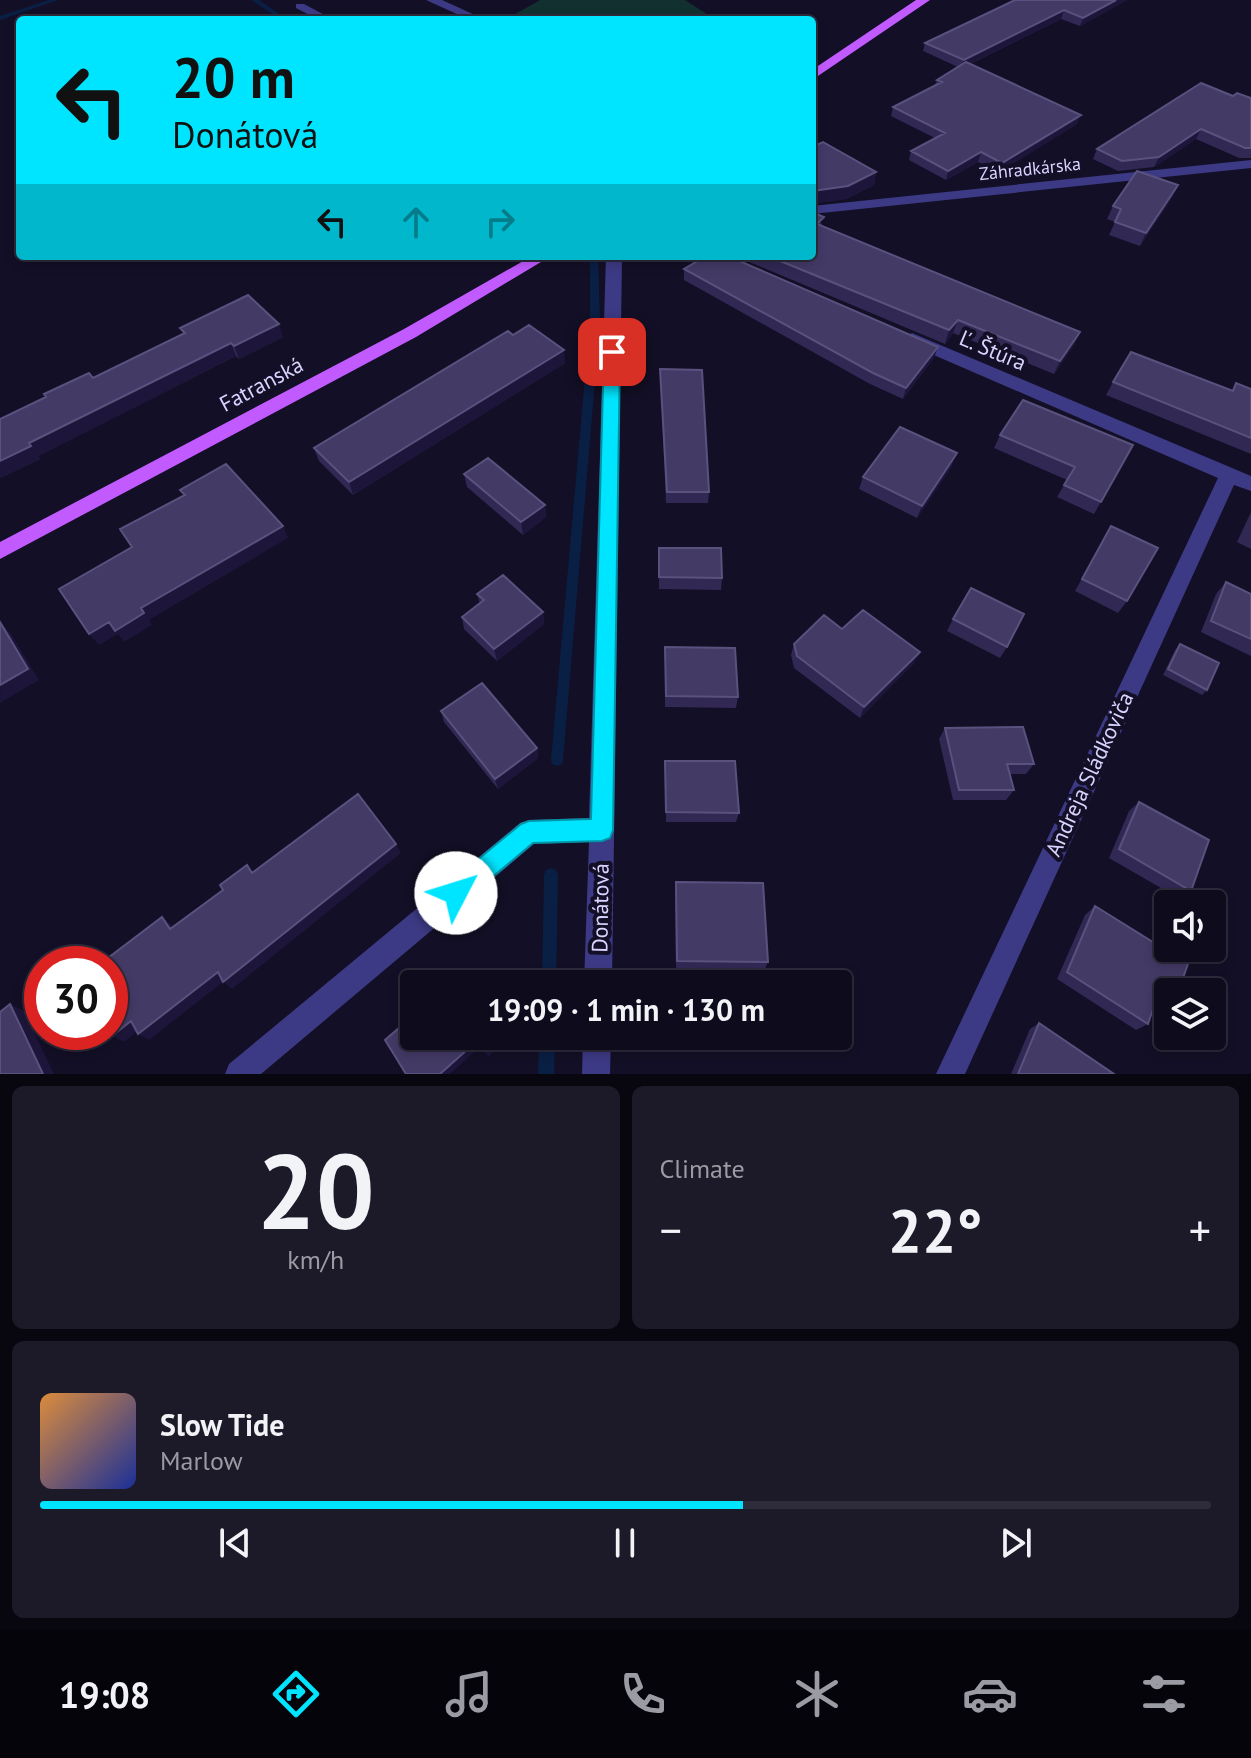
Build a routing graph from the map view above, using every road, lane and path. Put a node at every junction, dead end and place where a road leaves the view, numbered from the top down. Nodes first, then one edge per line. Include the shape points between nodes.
1 (313, 0) edge
2 (432, 0) edge
3 (924, 0) edge
4 (320, 16) edge
5 (470, 16) edge
6 (816, 73) edge
7 (1250, 165) edge
8 (816, 210) edge
9 (536, 260) edge
10 (614, 260) edge
11 (893, 331) edge
12 (1240, 479) edge
13 (0, 551) edge
14 (602, 830) junction
15 (598, 970) edge
16 (597, 1050) edge
17 (239, 1074) edge
18 (596, 1074) edge
19 (950, 1074) edge

1 - 4 street via 300,6
2 - 5 street
3 - 6 main road
7 - 8 street, Záhradkárska
9 - 13 main road, Fatranská via 410,333
10 - 14 street, Donátová
11 - 12 street, Ľ. Štúra
12 - 19 street, Andreja Sládkoviča
14 - 15 street, Donátová
14 - 17 street via 529,832
16 - 18 street

